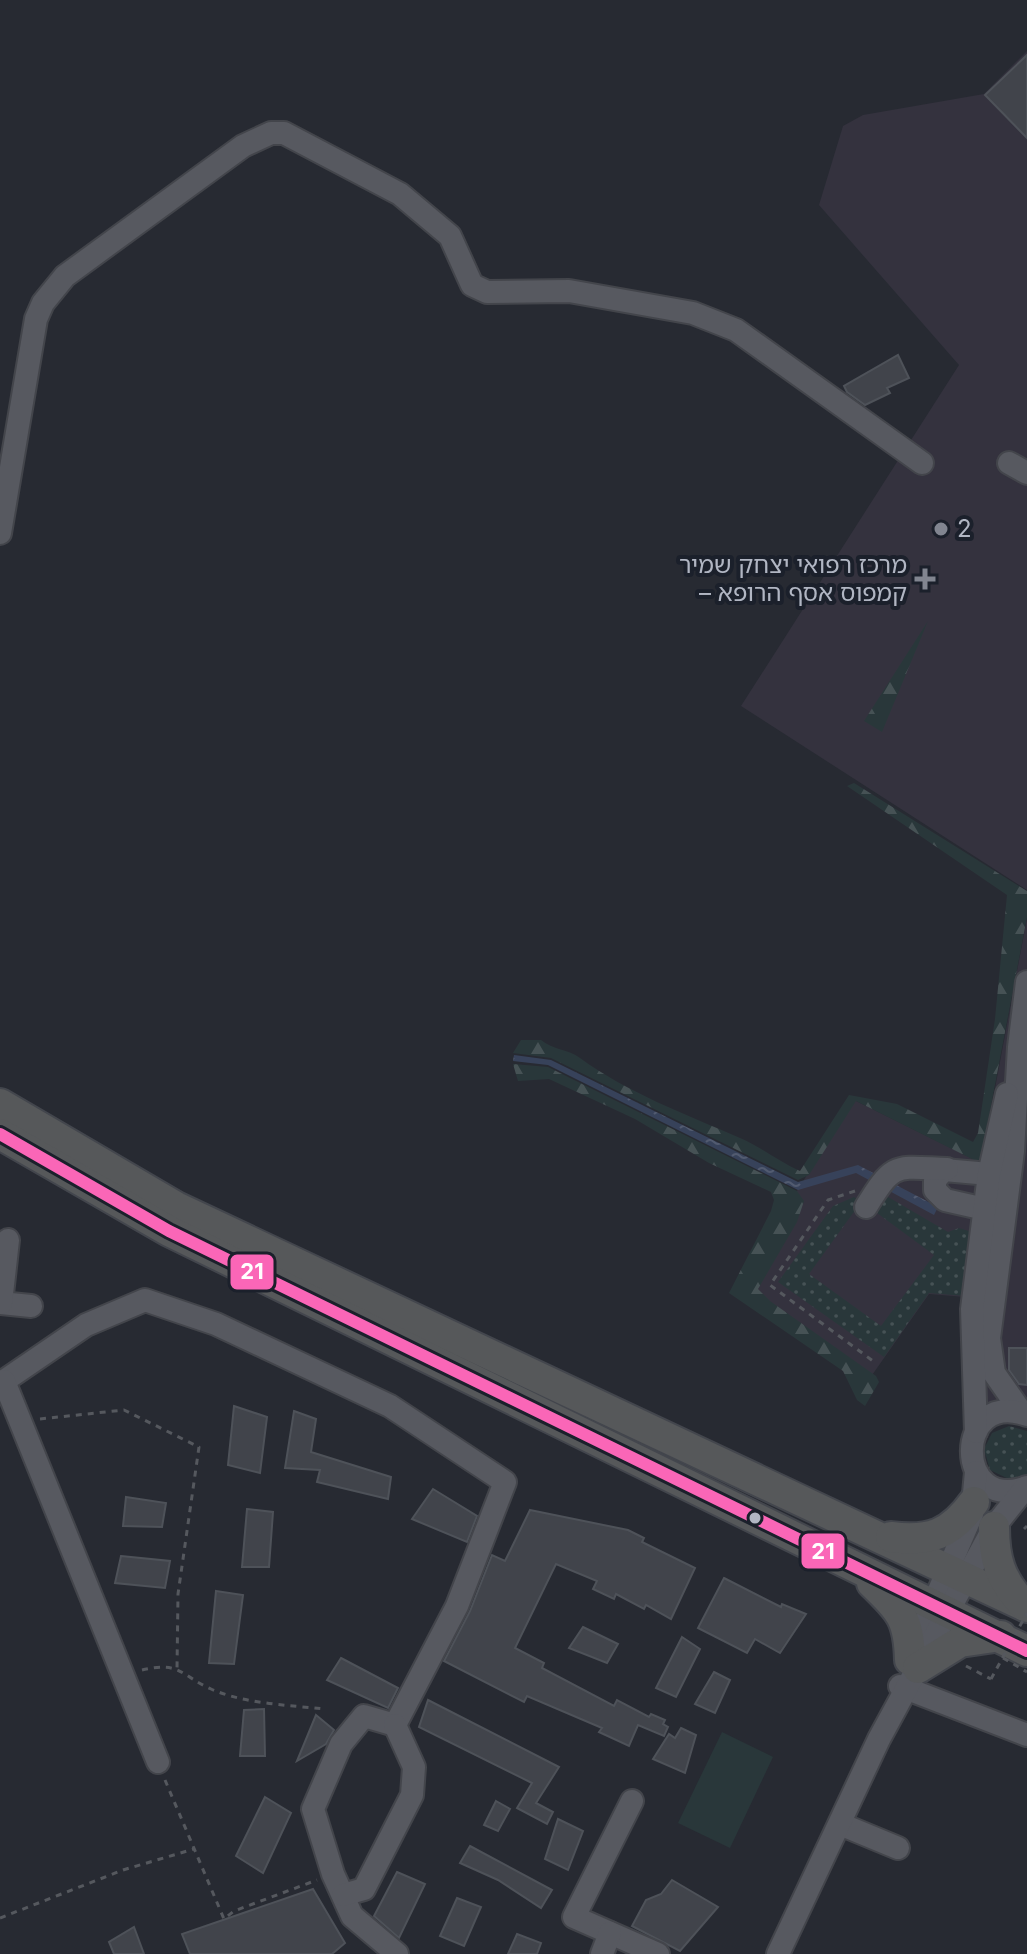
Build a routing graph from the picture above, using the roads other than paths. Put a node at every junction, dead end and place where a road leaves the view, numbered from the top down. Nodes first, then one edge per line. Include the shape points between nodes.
1 (922, 463) dead end
2 (0, 533) edge
3 (1027, 982) edge
4 (0, 1104) edge
5 (0, 1134) edge
6 (1011, 1152) edge
7 (947, 1169) junction
8 (989, 1174) junction
9 (875, 1192) road end
10 (994, 1212) junction
11 (8, 1240) dead end
12 (0, 1303) edge
13 (31, 1306) dead end
14 (2, 1382) edge
15 (1024, 1414) edge
16 (976, 1432) junction
17 (975, 1487) junction
18 (1026, 1488) edge
19 (994, 1527) junction
20 (876, 1536) junction
21 (859, 1571) junction
22 (958, 1574) junction
23 (939, 1608) junction
24 (1026, 1608) edge
25 (1006, 1650) edge
26 (908, 1676) junction
27 (395, 1725) junction
28 (1027, 1735) edge
29 (158, 1762) road end
30 (632, 1801) dead end
31 (840, 1824) junction
32 (898, 1848) dead end
33 (343, 1895) junction
34 (606, 1944) edge
35 (397, 1954) edge
36 (658, 1954) edge
37 (778, 1954) edge

1 - 2 street via 736,330 693,313 569,291 487,292 472,285 450,236 400,194 284,133 271,133 243,146 65,276 43,303
3 - 6 street
4 - 20 highway via 176,1207
5 - 21 highway via 169,1231
6 - 8 street
6 - 10 street
7 - 8 street
7 - 9 street via 898,1168
7 - 10 street via 935,1180 939,1196
8 - 10 street
10 - 15 street via 989,1358 999,1384
10 - 16 street via 972,1309
11 - 12 street
12 - 13 street
14 - 27 street via 86,1325 145,1300 216,1324 390,1406 505,1482 457,1606
14 - 29 street
15 - 16 street via 996,1414
16 - 17 street via 970,1452
17 - 18 street
17 - 20 highway via 949,1531 914,1540
17 - 22 street
18 - 19 street
19 - 22 street
19 - 24 highway via 995,1558 1003,1580
20 - 22 highway
21 - 23 highway
21 - 26 highway via 903,1615 909,1630
22 - 23 street
22 - 24 highway
23 - 25 highway
23 - 26 street
25 - 26 highway via 960,1642
26 - 28 street
26 - 31 street
27 - 33 street via 414,1767 412,1795 364,1889
27 - 33 street via 364,1716 341,1744 313,1809
30 - 34 street via 574,1917
31 - 32 street
31 - 37 street
33 - 35 street via 352,1916
34 - 36 street

